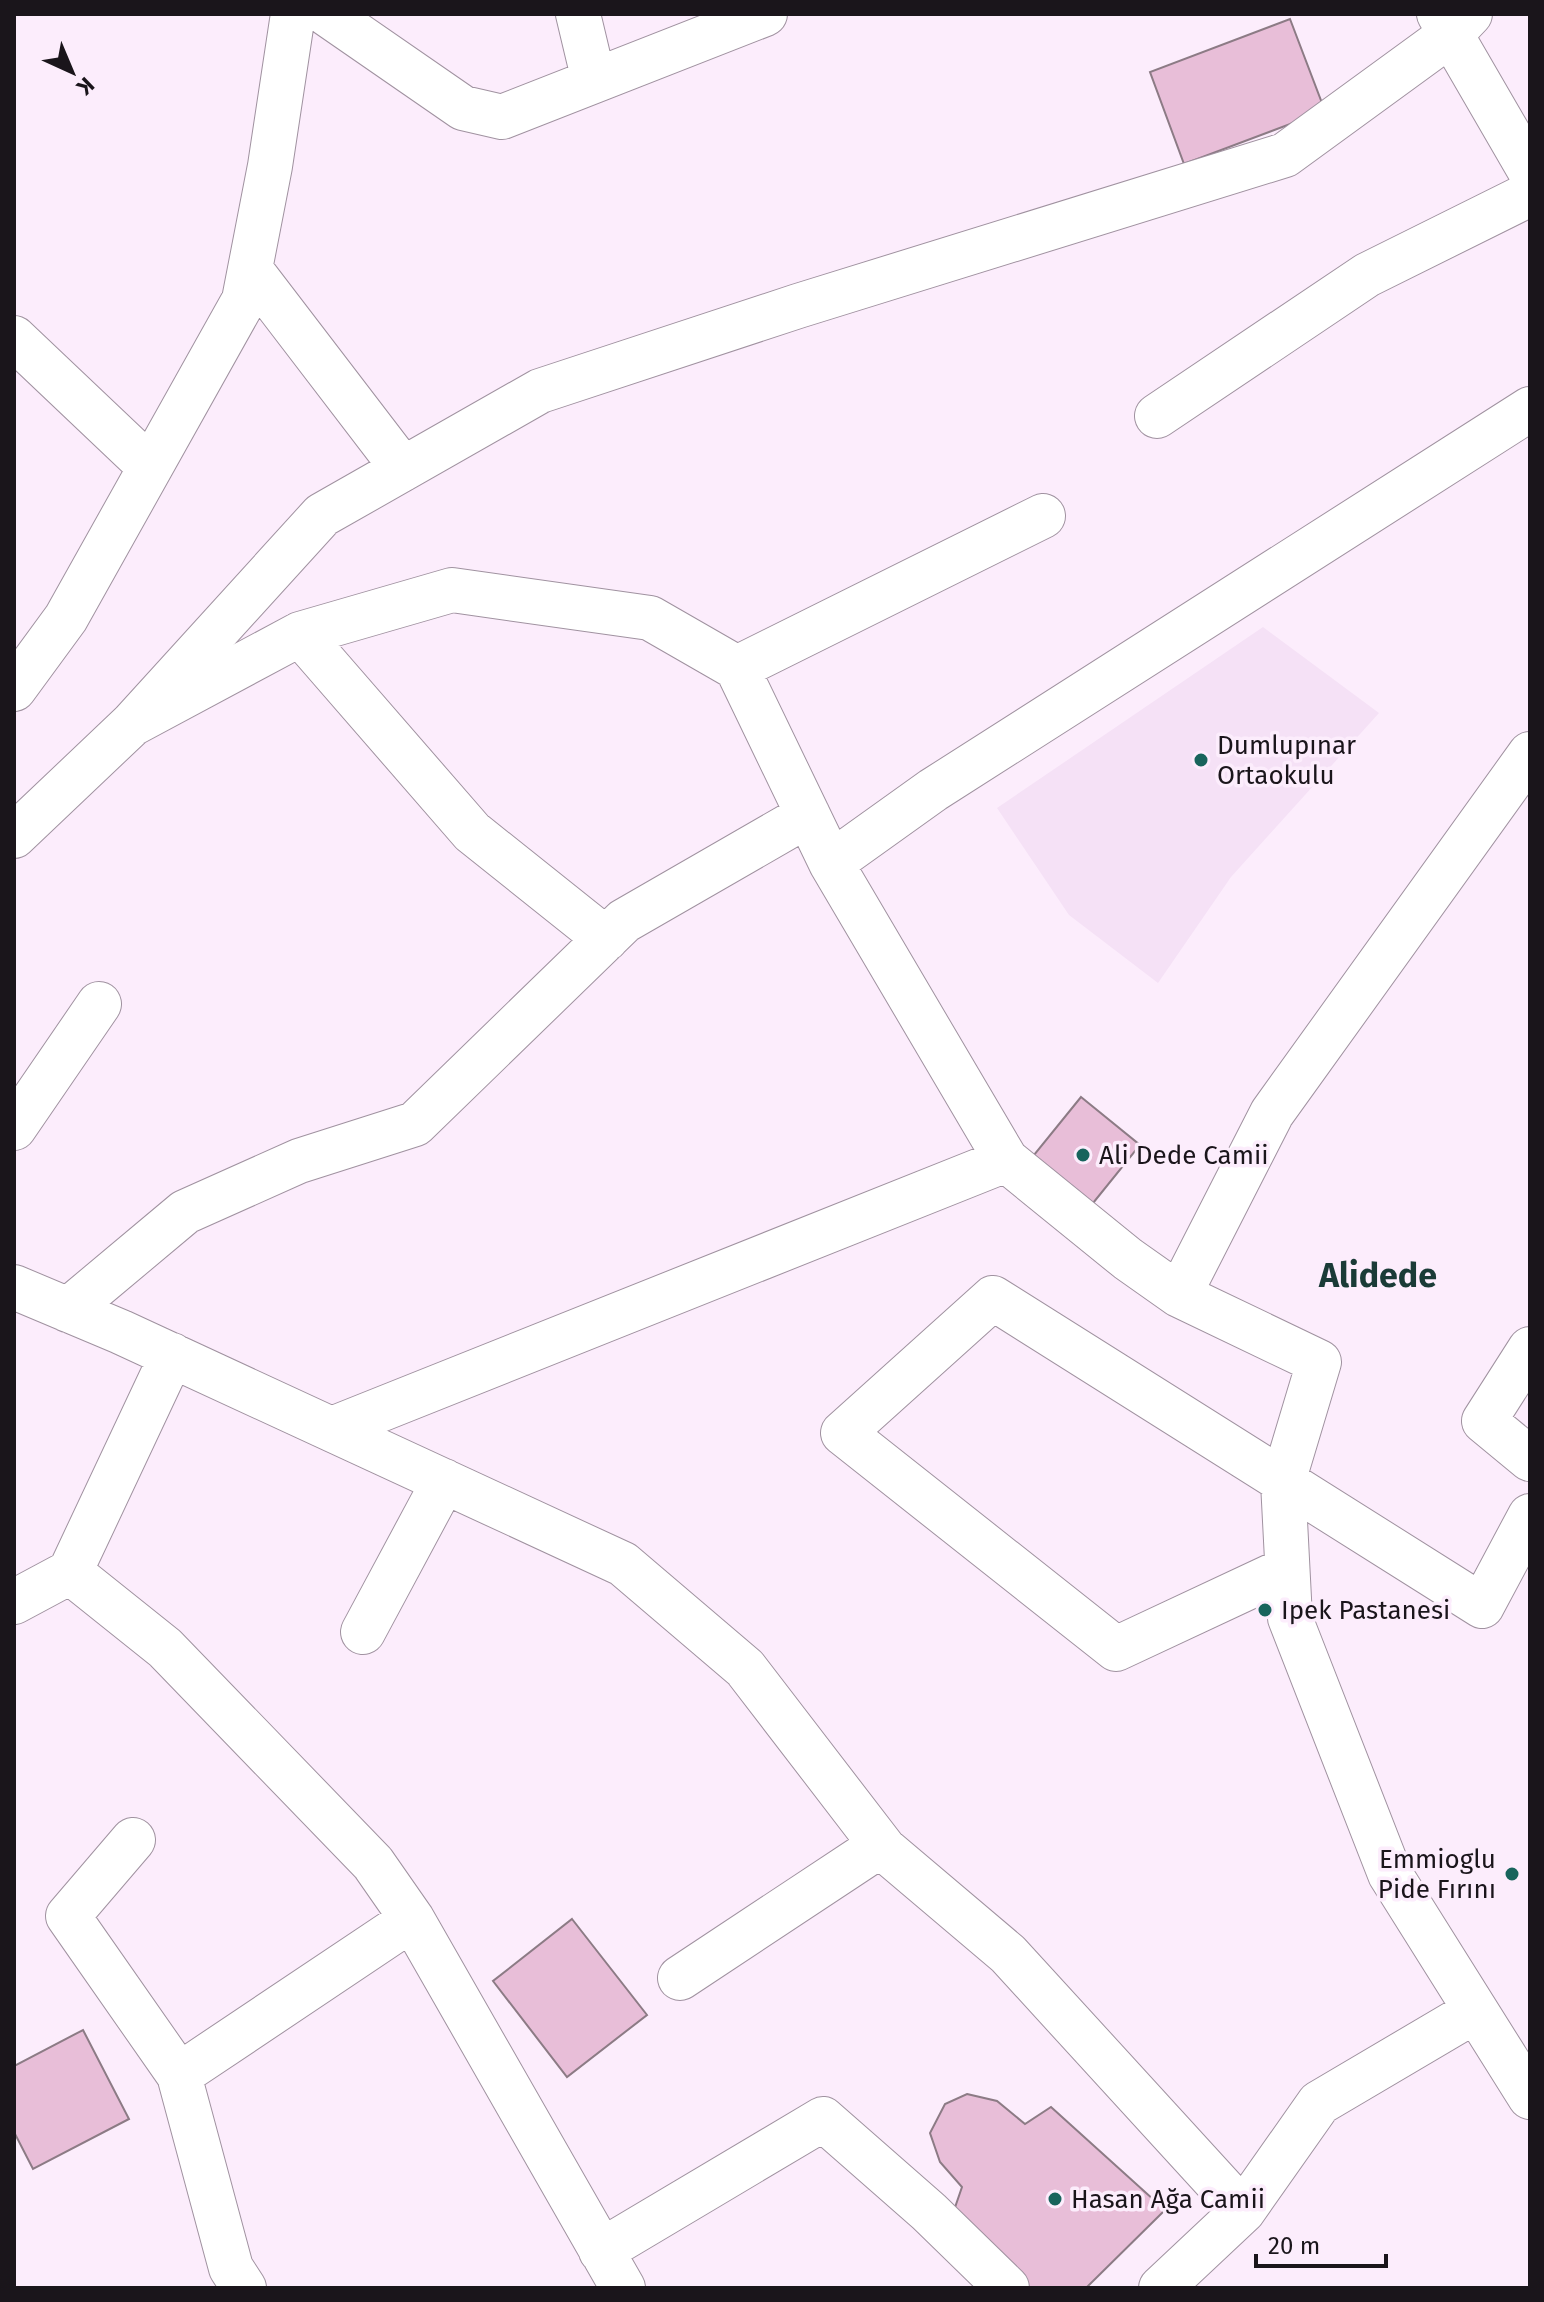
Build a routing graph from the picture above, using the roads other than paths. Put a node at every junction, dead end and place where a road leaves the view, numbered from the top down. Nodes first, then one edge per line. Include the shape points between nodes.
1 (293, 14) edge
2 (327, 14) edge
3 (578, 14) edge
4 (765, 14) edge
5 (1454, 21) edge
6 (594, 81) junction
7 (1530, 171) edge
8 (1530, 194) edge
9 (250, 269) junction
10 (14, 338) edge
11 (1530, 409) edge
12 (1157, 416) dead end
13 (150, 467) junction
14 (403, 469) junction
15 (1043, 516) dead end
16 (300, 634) junction
17 (737, 668) junction
18 (14, 689) edge
19 (132, 724) junction
20 (1530, 754) edge
21 (23, 810) edge
22 (808, 815) junction
23 (831, 863) junction
24 (606, 939) junction
25 (99, 1004) dead end
26 (14, 1128) edge
27 (1006, 1160) junction
28 (14, 1287) edge
29 (1179, 1295) junction
30 (68, 1310) junction
31 (1530, 1349) edge
32 (172, 1355) junction
33 (332, 1429) junction
34 (1530, 1459) edge
35 (444, 1481) junction
36 (1283, 1482) junction
37 (1530, 1516) edge
38 (1287, 1569) junction
39 (70, 1572) junction
40 (14, 1602) edge
41 (363, 1632) dead end
42 (133, 1840) dead end
43 (881, 1845) junction
44 (412, 1919) junction
45 (680, 1978) dead end
46 (1475, 2011) junction
47 (179, 2075) junction
48 (1530, 2097) edge
49 (1243, 2211) junction
50 (601, 2251) junction
51 (227, 2281) edge
52 (623, 2288) edge
53 (1007, 2288) edge
54 (1161, 2288) edge

1 - 9 street
2 - 6 street via 463,108 502,117
3 - 6 street
4 - 6 street
5 - 7 street
5 - 14 street via 1285,155 540,391
8 - 12 street via 1367,275
9 - 13 street via 244,300
9 - 14 street
10 - 13 street
11 - 23 street via 933,790
13 - 18 street via 66,618
14 - 19 street via 322,515
15 - 17 street
16 - 17 street via 452,590 650,618
16 - 19 street
16 - 24 street via 472,832
17 - 22 street
19 - 21 street
20 - 29 street via 1272,1113
22 - 23 street
22 - 24 street via 624,921
23 - 27 street
24 - 30 street via 415,1124 299,1161 185,1212
25 - 26 street
27 - 29 street
27 - 33 street
28 - 30 street
29 - 36 street via 1319,1362
30 - 32 street
31 - 34 street via 1484,1421
32 - 33 street
32 - 39 street
33 - 35 street
35 - 41 street
35 - 43 street via 623,1564 745,1668
36 - 37 street via 1482,1606
36 - 38 street
36 - 38 street via 993,1298 843,1433 1116,1649
38 - 46 street via 1290,1618 1390,1874
39 - 40 street
39 - 44 street via 165,1648 373,1863
42 - 47 street via 68,1916
43 - 45 street
43 - 49 street via 1008,1954
44 - 47 street
44 - 50 street
46 - 48 street
46 - 49 street via 1319,2103
47 - 51 street
49 - 54 street
50 - 52 street
50 - 53 street via 823,2119

